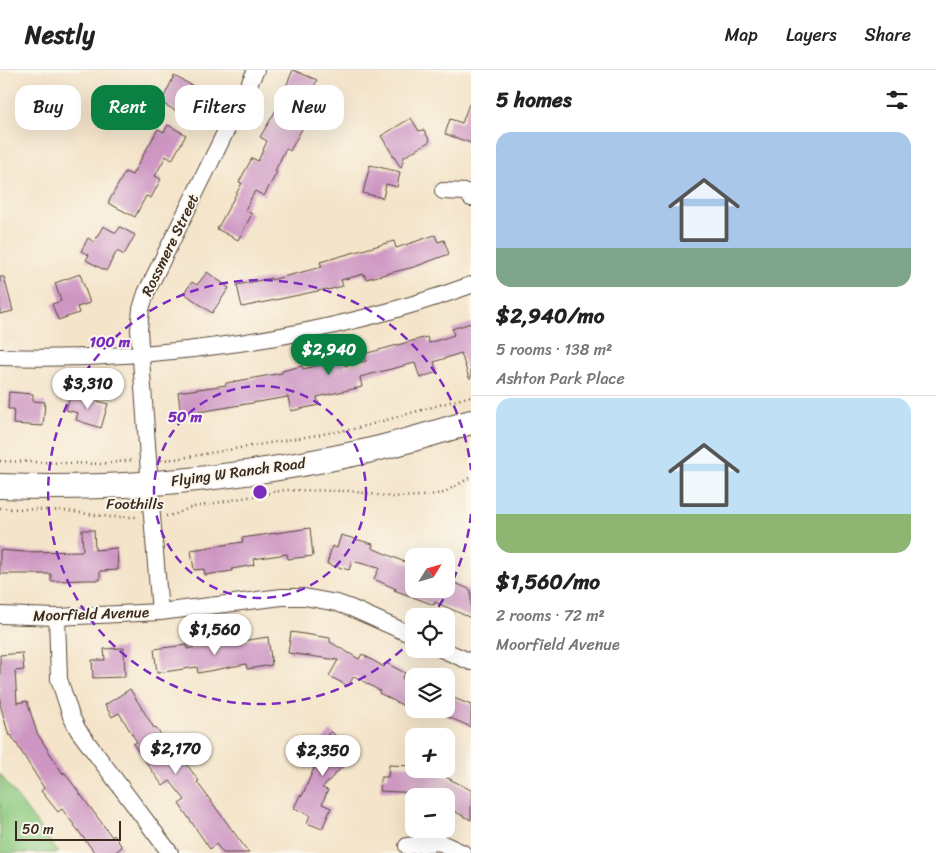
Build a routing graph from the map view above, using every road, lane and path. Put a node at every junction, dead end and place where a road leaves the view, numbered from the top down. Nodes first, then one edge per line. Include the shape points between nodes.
1 (256, 70) edge
2 (443, 191) dead end
3 (471, 198) edge
4 (471, 285) edge
5 (141, 354) junction
6 (0, 357) edge
7 (471, 396) edge
8 (471, 422) edge
9 (148, 460) junction
10 (0, 461) edge
11 (471, 477) edge
12 (151, 484) junction
13 (0, 486) edge
14 (0, 508) edge
15 (152, 516) junction
16 (160, 612) junction
17 (0, 615) edge
18 (57, 617) junction
19 (405, 632) edge
20 (455, 655) edge
21 (471, 662) edge
22 (407, 846) dead end
23 (170, 853) edge
24 (463, 853) edge

1 - 5 street, Rossmere Street via 146,293 141,309
2 - 3 street via 467,192
4 - 5 street via 404,307 286,335
5 - 6 street
5 - 9 street, Rossmere Street
7 - 9 path via 358,428 175,459
8 - 12 street, Flying W Ranch Road via 360,453 240,474
9 - 10 path via 101,464
9 - 12 street, Rossmere Street
11 - 15 path, Foothills via 443,493 422,496 285,490 189,508 174,515
12 - 13 street, Flying W Ranch Road
12 - 15 street, Rossmere Street
14 - 15 path, Foothills via 110,517
15 - 16 street, Rossmere Street
16 - 18 street, Moorfield Avenue
16 - 19 street, Moorfield Avenue via 304,597 351,608
17 - 18 street, Moorfield Avenue
18 - 23 street via 59,679 71,716 78,730
20 - 21 street
22 - 24 street via 439,842

